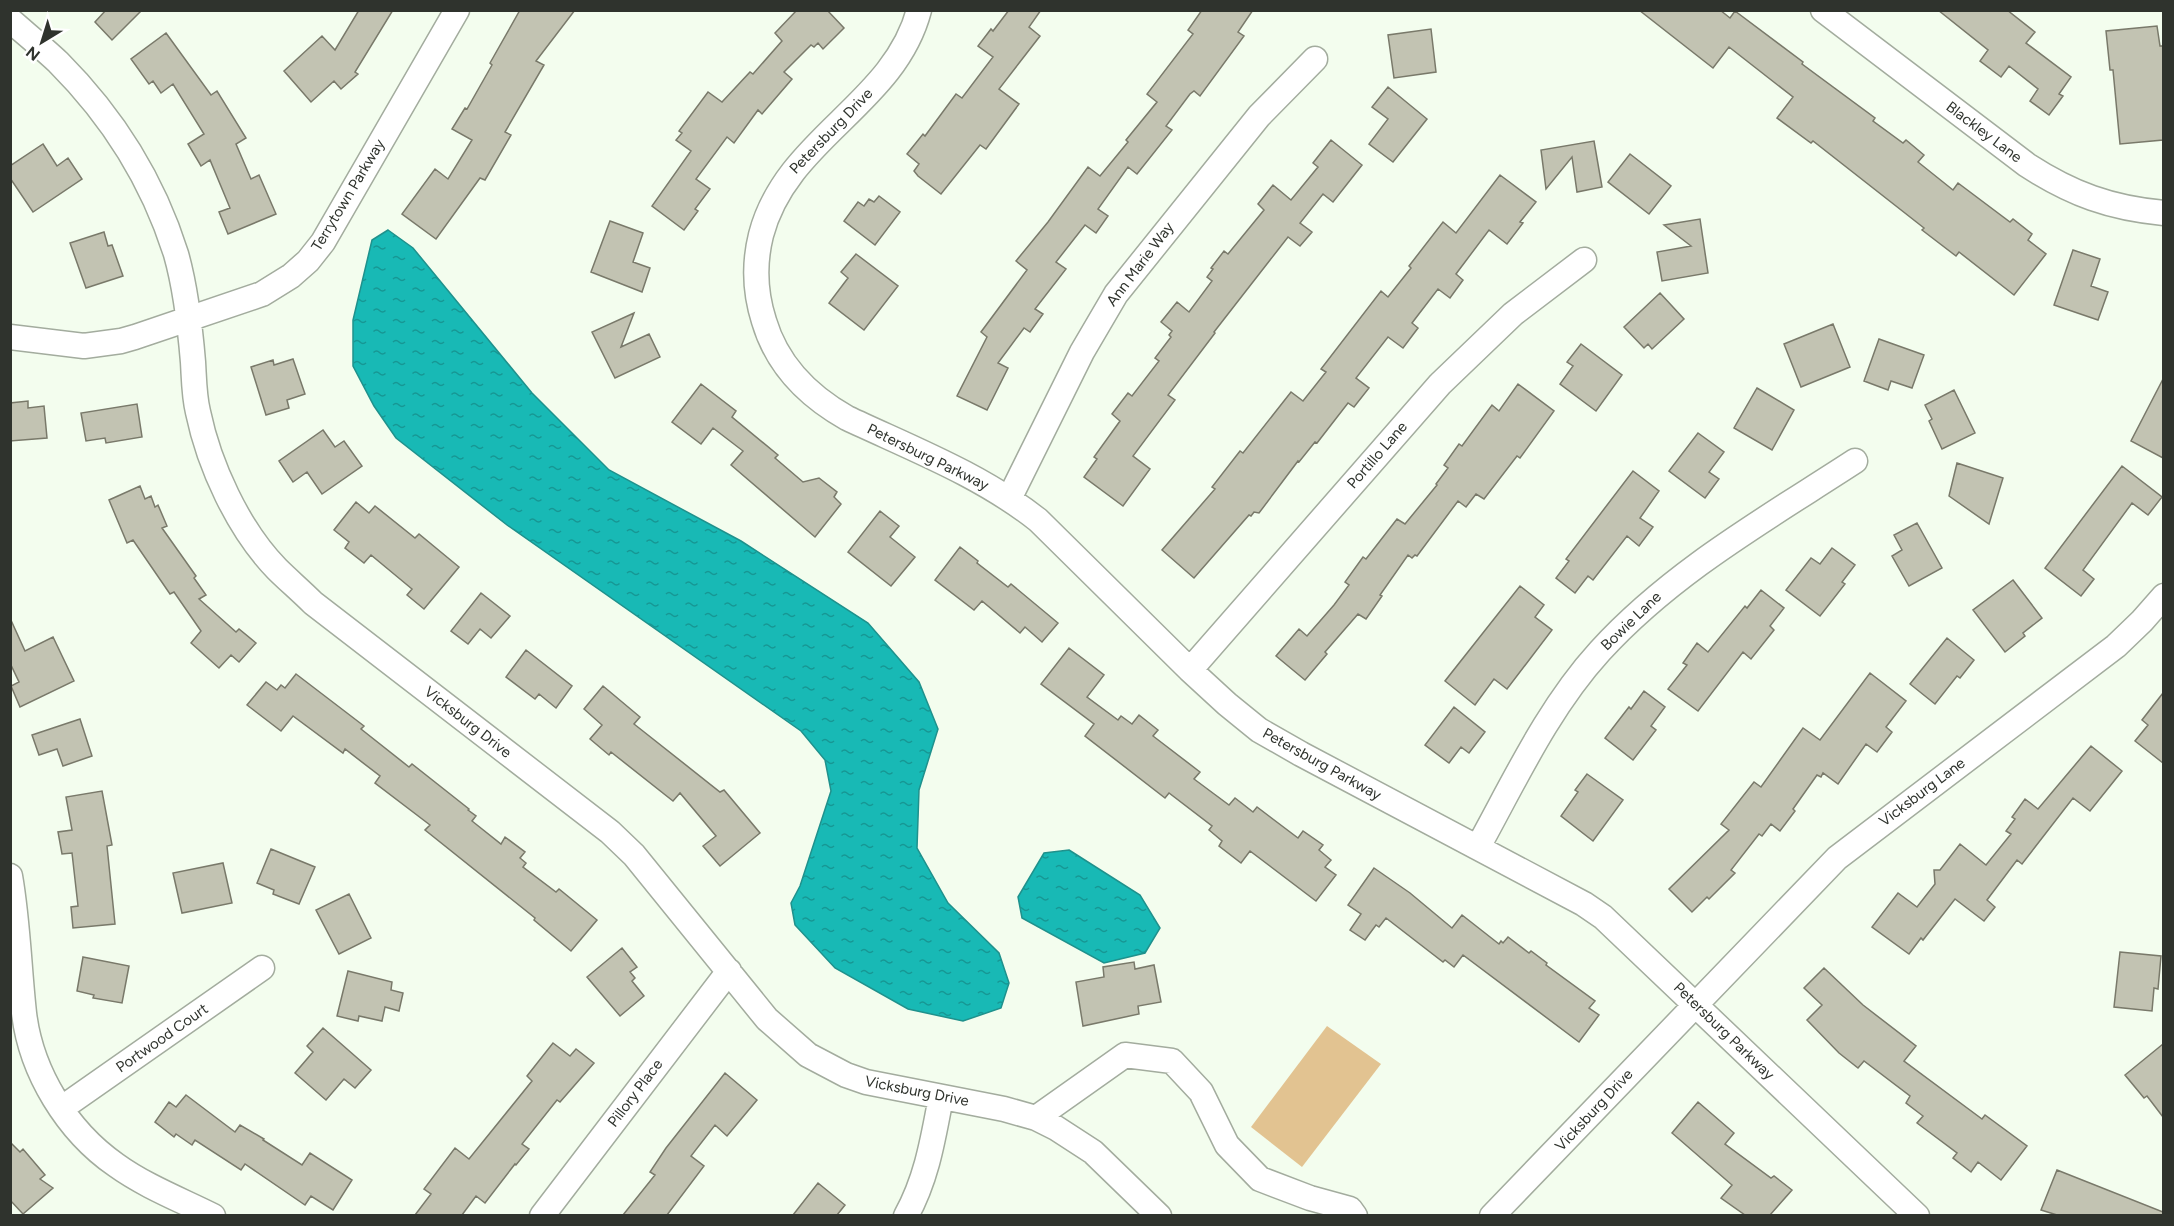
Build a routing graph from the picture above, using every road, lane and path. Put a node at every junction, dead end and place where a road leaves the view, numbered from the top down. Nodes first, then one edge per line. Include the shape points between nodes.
1 (457, 10) edge
2 (919, 10) edge
3 (1823, 10) edge
4 (10, 20) edge
5 (1315, 59) dead end
6 (2163, 213) edge
7 (1584, 260) dead end
8 (757, 294) joint
9 (189, 319) junction
10 (10, 337) edge
11 (1855, 461) dead end
12 (1009, 499) junction
13 (2163, 596) edge
14 (1190, 670) junction
15 (1478, 848) junction
16 (10, 876) edge
17 (261, 968) dead end
18 (729, 971) junction
19 (1695, 1004) junction
20 (941, 1097) junction
21 (62, 1108) junction
22 (1036, 1118) junction
23 (213, 1215) edge
24 (542, 1215) edge
25 (906, 1215) edge
26 (1159, 1215) edge
27 (1355, 1215) edge
28 (1492, 1215) edge
29 (1917, 1215) edge

1 - 9 street, Terrytown Parkway via 329,232 308,261 262,294
2 - 8 street, Petersburg Drive via 892,66 802,159 775,196 757,250
3 - 6 street, Blackley Lane via 2057,184 2111,205
4 - 9 street, Vicksburg Drive via 56,60 101,109 138,163 169,233
5 - 12 street, Ann Marie Way via 1252,125 1116,294 1082,352
7 - 14 street, Portillo Lane via 1513,314 1440,384
8 - 12 street, Petersburg Parkway via 774,349 810,393 847,418 979,480
9 - 10 street, Terrytown Parkway via 99,344 69,345
9 - 18 street, Vicksburg Drive via 204,440 228,499 271,562 313,603 610,832 634,855
11 - 15 street, Bowie Lane via 1681,576 1616,634 1553,713
12 - 14 street, Petersburg Parkway via 1038,520
13 - 19 street, Vicksburg Lane via 2116,646 1837,858
14 - 15 street, Petersburg Parkway via 1259,730
15 - 19 street, Petersburg Parkway via 1603,917
16 - 21 street via 24,1013 35,1058
17 - 21 street, Portwood Court
18 - 20 street, Vicksburg Drive via 767,1019 808,1054 846,1076
18 - 24 street, Pillory Place
19 - 28 street, Vicksburg Drive
19 - 29 street, Petersburg Parkway
20 - 22 street, Vicksburg Drive
20 - 25 street via 930,1158
21 - 23 street via 91,1143 117,1166
22 - 26 street, Vicksburg Drive via 1093,1152
22 - 27 street via 1125,1055 1172,1061 1201,1092 1227,1145 1260,1179 1350,1209

